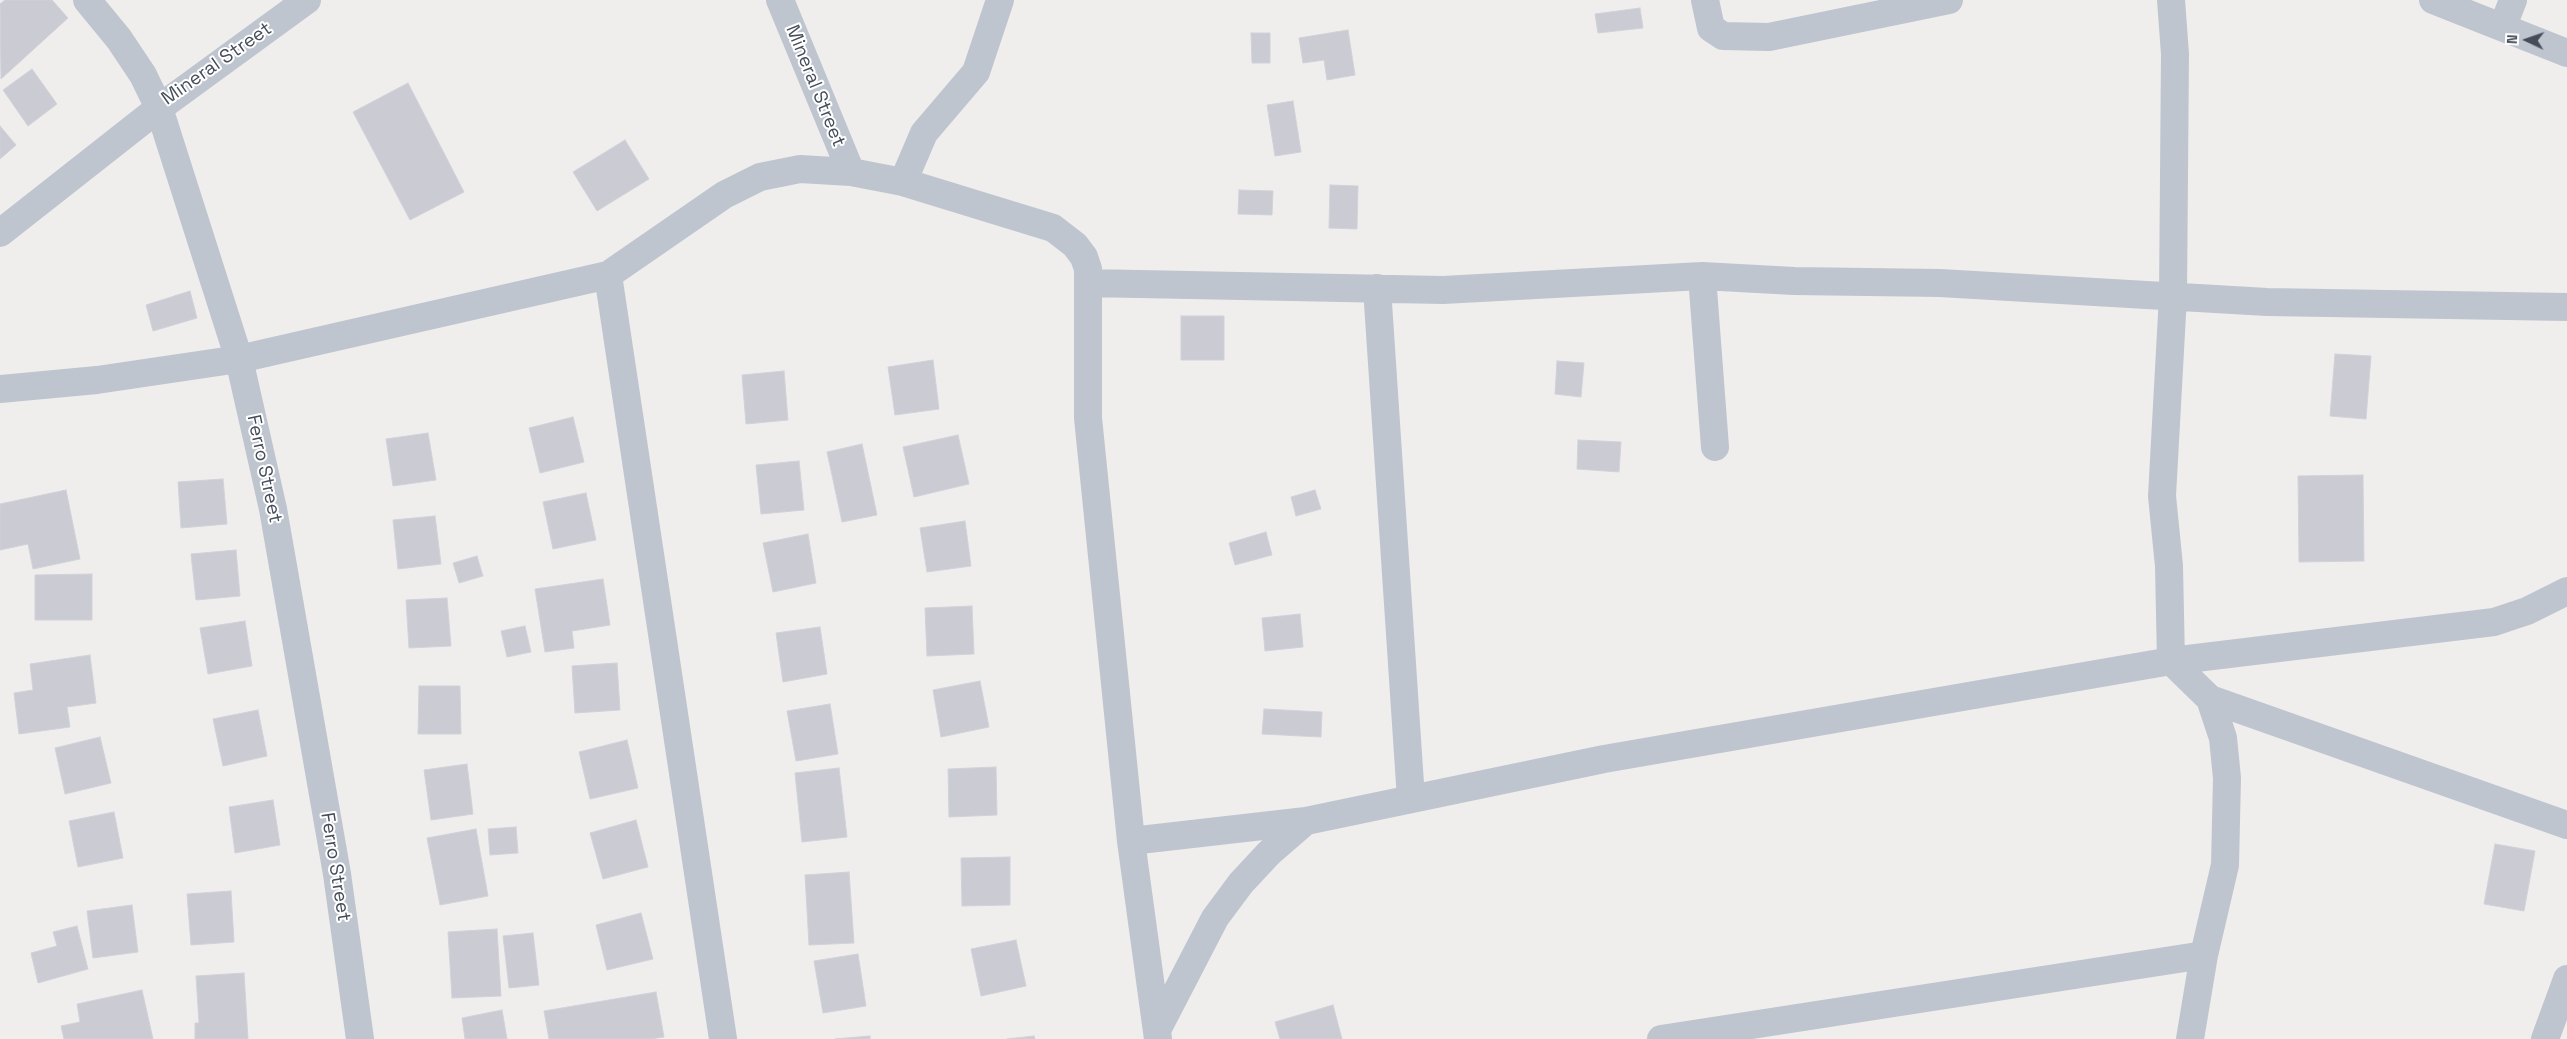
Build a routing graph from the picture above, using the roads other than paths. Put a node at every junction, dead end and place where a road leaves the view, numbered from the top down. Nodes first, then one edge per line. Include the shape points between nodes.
1 (86, 0) edge
2 (307, 0) edge
3 (780, 0) edge
4 (1000, 0) edge
5 (1705, 0) edge
6 (1949, 0) edge
7 (2171, 0) edge
8 (2433, 0) edge
9 (2513, 0) edge
10 (2503, 26) junction
11 (2567, 53) edge
12 (159, 108) junction
13 (851, 172) junction
14 (903, 182) junction
15 (0, 232) edge
16 (608, 275) junction
17 (1702, 276) junction
18 (1088, 284) junction
19 (1378, 288) junction
20 (2174, 296) junction
21 (2567, 307) edge
22 (239, 359) junction
23 (0, 389) edge
24 (1715, 447) dead end
25 (2567, 591) edge
26 (2171, 661) junction
27 (2210, 699) junction
28 (1411, 799) junction
29 (1306, 821) junction
30 (2567, 825) edge
31 (1131, 841) junction
32 (2204, 955) junction
33 (2567, 979) edge
34 (1158, 1035) edge
35 (360, 1039) edge
36 (722, 1039) edge
37 (1661, 1039) edge
38 (2190, 1039) edge
39 (2544, 1039) edge

1 - 12 street, Mineral Street via 119,39 143,75
2 - 12 street, Mineral Street
3 - 13 street, Mineral Street
4 - 14 street via 976,72 924,133
5 - 6 street via 1711,28 1723,36 1769,37
7 - 20 street via 2175,54
8 - 10 street
9 - 10 street
10 - 11 street
12 - 15 street
12 - 22 street, Ferro Street
13 - 14 street
13 - 16 street via 800,169 760,177 724,195
14 - 18 street via 1053,228 1066,236 1084,257
16 - 22 street
16 - 36 street
17 - 19 street via 1443,290
17 - 20 street via 1940,283
17 - 24 street
18 - 19 street
18 - 31 street via 1088,418
19 - 28 street
20 - 21 street via 2267,302
20 - 26 street via 2162,468
22 - 23 street via 97,380
22 - 35 street, Ferro Street via 274,509 337,874
25 - 26 street via 2527,611 2494,622
26 - 27 street
26 - 28 street via 1604,759
27 - 30 street
27 - 32 street via 2224,738 2227,778 2225,865
28 - 29 street
29 - 31 street
29 - 34 street via 1240,883 1215,918
31 - 34 street
32 - 37 street
32 - 38 street
33 - 39 street

